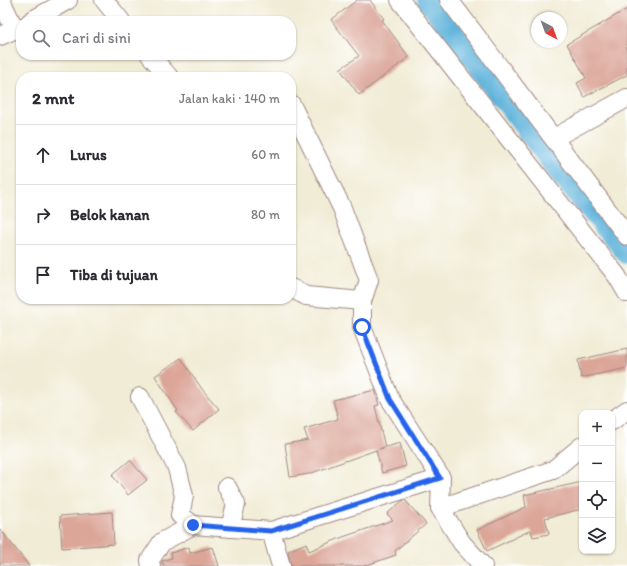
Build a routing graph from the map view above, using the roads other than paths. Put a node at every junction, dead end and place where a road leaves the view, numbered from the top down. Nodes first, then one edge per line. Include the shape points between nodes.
1 (1, 0) edge
2 (68, 0) edge
3 (104, 0) edge
4 (400, 0) edge
5 (449, 0) edge
6 (40, 16) edge
7 (117, 16) edge
8 (12, 31) edge
9 (154, 60) edge
10 (164, 72) edge
11 (627, 98) edge
12 (296, 114) edge
13 (554, 138) junction
14 (627, 236) edge
15 (296, 291) edge
16 (627, 293) edge
17 (362, 301) junction
18 (140, 398) dead end
19 (627, 410) edge
20 (615, 419) edge
21 (579, 448) edge
22 (440, 478) junction
23 (227, 487) dead end
24 (440, 508) junction
25 (193, 525) junction
26 (230, 528) junction
27 (271, 531) junction
28 (151, 566) edge
29 (281, 566) edge
30 (483, 566) edge

1 - 8 street
2 - 6 street
3 - 7 street
4 - 16 street via 617,276
5 - 13 street
9 - 10 street
11 - 13 street
12 - 17 street via 342,208 369,280
13 - 14 street
15 - 17 street via 306,296
17 - 22 street via 362,327 390,399
18 - 25 street via 177,468 184,496 180,515
19 - 20 street
21 - 24 street via 553,470
22 - 24 street
22 - 27 street
23 - 26 street via 236,504
24 - 30 street via 462,543
25 - 26 street
25 - 28 street via 162,542 150,560
26 - 27 street
27 - 29 street

